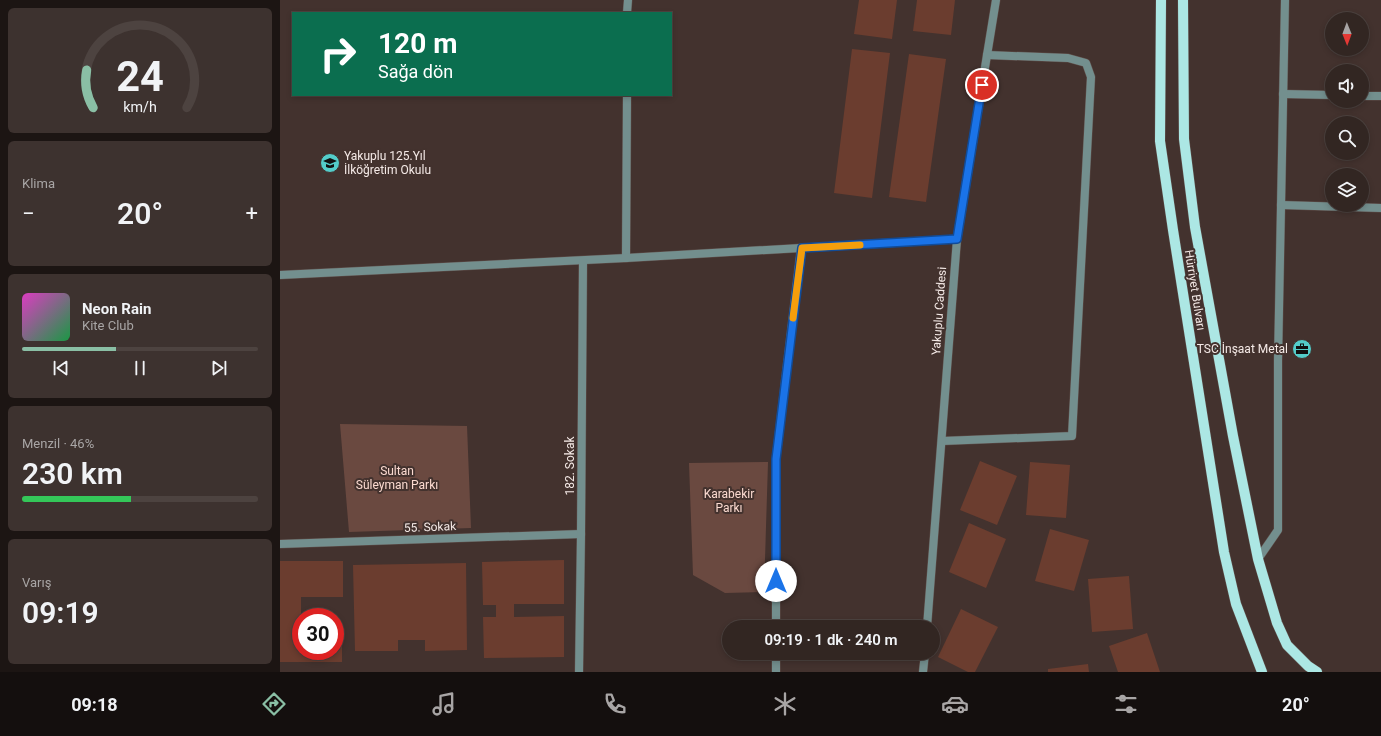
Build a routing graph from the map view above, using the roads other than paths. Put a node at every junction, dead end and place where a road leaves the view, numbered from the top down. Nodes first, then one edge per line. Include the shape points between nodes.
1 (628, 0) edge
2 (996, 0) edge
3 (1161, 0) edge
4 (1184, 0) edge
5 (1285, 0) edge
6 (628, 12) edge
7 (987, 55) junction
8 (1283, 94) junction
9 (1325, 95) edge
10 (627, 96) edge
11 (1369, 96) edge
12 (1381, 96) edge
13 (1281, 205) junction
14 (1381, 208) edge
15 (957, 239) junction
16 (802, 248) junction
17 (626, 258) junction
18 (582, 261) junction
19 (280, 275) edge
20 (942, 441) junction
21 (582, 534) junction
22 (280, 544) edge
23 (1258, 559) junction
24 (776, 620) edge
25 (928, 620) edge
26 (776, 660) edge
27 (924, 660) edge
28 (579, 672) edge
29 (776, 672) edge
30 (923, 672) edge
31 (1262, 672) edge
32 (1317, 672) edge

1 - 6 street
2 - 7 street, Yakuplu Caddesi
3 - 31 main road, Hürriyet Bulvarı via 1160,141 1173,230 1224,552 1236,604
4 - 23 main road, Hürriyet Bulvarı via 1184,140 1195,227
5 - 8 street
7 - 15 street, Yakuplu Caddesi
7 - 20 street via 1068,58 1086,63 1091,77 1072,436
8 - 9 street
8 - 13 street
10 - 17 street
11 - 12 street
13 - 14 street
13 - 23 street via 1278,530
15 - 16 street
15 - 20 street, Yakuplu Caddesi
16 - 17 street
16 - 24 street via 776,459
17 - 18 street
18 - 19 street
18 - 21 street, 182. Sokak
20 - 25 street, Yakuplu Caddesi
21 - 22 street, 55. Sokak
21 - 28 street, 182. Sokak
23 - 32 main road, Hürriyet Bulvarı via 1277,623 1287,645
26 - 29 street
27 - 30 street

